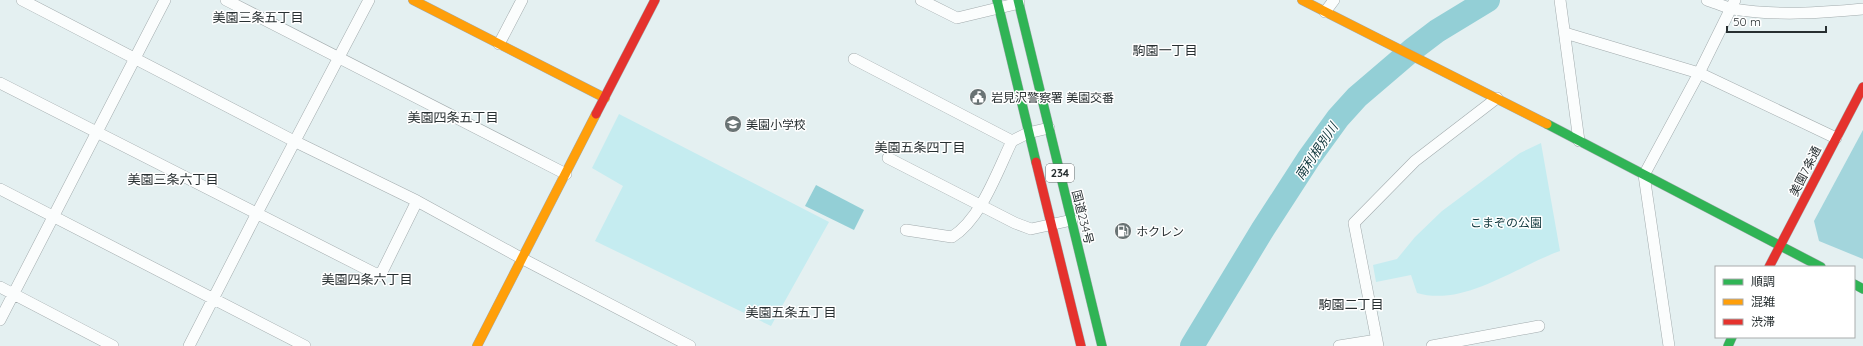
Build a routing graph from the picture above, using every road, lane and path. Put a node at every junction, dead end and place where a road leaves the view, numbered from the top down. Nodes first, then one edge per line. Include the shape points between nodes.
1 (22, 0) edge
2 (165, 0) edge
3 (226, 0) edge
4 (368, 0) edge
5 (413, 0) edge
6 (522, 0) edge
7 (655, 0) edge
8 (921, 0) edge
9 (1302, 0) edge
10 (1334, 0) edge
11 (1560, 0) edge
12 (1707, 0) edge
13 (1018, 2) edge
14 (1734, 3) edge
15 (998, 4) edge
16 (1863, 9) edge
17 (1325, 12) junction
18 (1564, 33) junction
19 (499, 44) junction
20 (135, 58) junction
21 (340, 58) junction
22 (854, 59) dead end
23 (1699, 73) junction
24 (0, 83) edge
25 (1863, 87) edge
26 (605, 98) junction
27 (1497, 98) junction
28 (1049, 128) junction
29 (96, 132) junction
30 (1028, 133) junction
31 (1836, 138) junction
32 (294, 141) junction
33 (1012, 141) junction
34 (1579, 141) junction
35 (888, 158) dead end
36 (566, 174) junction
37 (1644, 175) junction
38 (0, 189) edge
39 (417, 201) junction
40 (981, 205) junction
41 (256, 215) junction
42 (54, 216) junction
43 (1072, 220) junction
44 (1051, 225) junction
45 (906, 230) dead end
46 (1780, 246) junction
47 (521, 258) junction
48 (1770, 266) edge
49 (1819, 266) edge
50 (0, 287) edge
51 (14, 294) junction
52 (213, 299) junction
53 (0, 320) edge
54 (1539, 326) dead end
55 (1378, 343) edge
56 (113, 346) edge
57 (189, 346) edge
58 (305, 346) edge
59 (477, 346) edge
60 (690, 346) edge
61 (1081, 346) edge
62 (1102, 346) edge
63 (1339, 346) edge
64 (1432, 346) edge
65 (1669, 346) edge

1 - 20 street
2 - 20 street
3 - 21 street
4 - 21 street
5 - 19 main road
6 - 19 street
7 - 26 main road
8 - 15 street via 957,18
9 - 17 main road
10 - 17 street
11 - 18 street
12 - 14 street
13 - 15 street
13 - 28 main road, 国道234号 / 234
14 - 16 street via 1792,13
14 - 23 street
15 - 30 main road, 234
17 - 27 main road
18 - 23 street
18 - 34 street
19 - 26 main road
20 - 29 street
20 - 32 street
21 - 32 street
21 - 36 street
22 - 33 street
23 - 31 street
23 - 37 street
24 - 29 street
25 - 31 main road, 美園7条通
26 - 36 main road
27 - 34 main road
27 - 55 street via 1415,161 1354,223
28 - 30 street
28 - 43 main road, 国道234号 / 234
29 - 41 street
29 - 42 street
30 - 33 street
30 - 44 main road, 234
31 - 46 main road, 美園7条通
32 - 39 street
32 - 41 street
33 - 40 street
34 - 37 main road
35 - 40 street
36 - 47 main road
37 - 46 main road
37 - 65 street
38 - 42 street
39 - 41 street via 380,276
39 - 47 street
40 - 44 street via 1031,229
40 - 45 street via 964,230 952,238
41 - 52 street
42 - 51 street
42 - 52 street
43 - 44 street
43 - 62 main road, 国道234号 / 234
44 - 61 main road, 234
46 - 48 main road, 美園7条通
46 - 49 main road
47 - 59 main road
47 - 60 street
50 - 51 street
51 - 53 street
51 - 56 street
52 - 57 street
52 - 58 street
54 - 64 street
55 - 63 street

